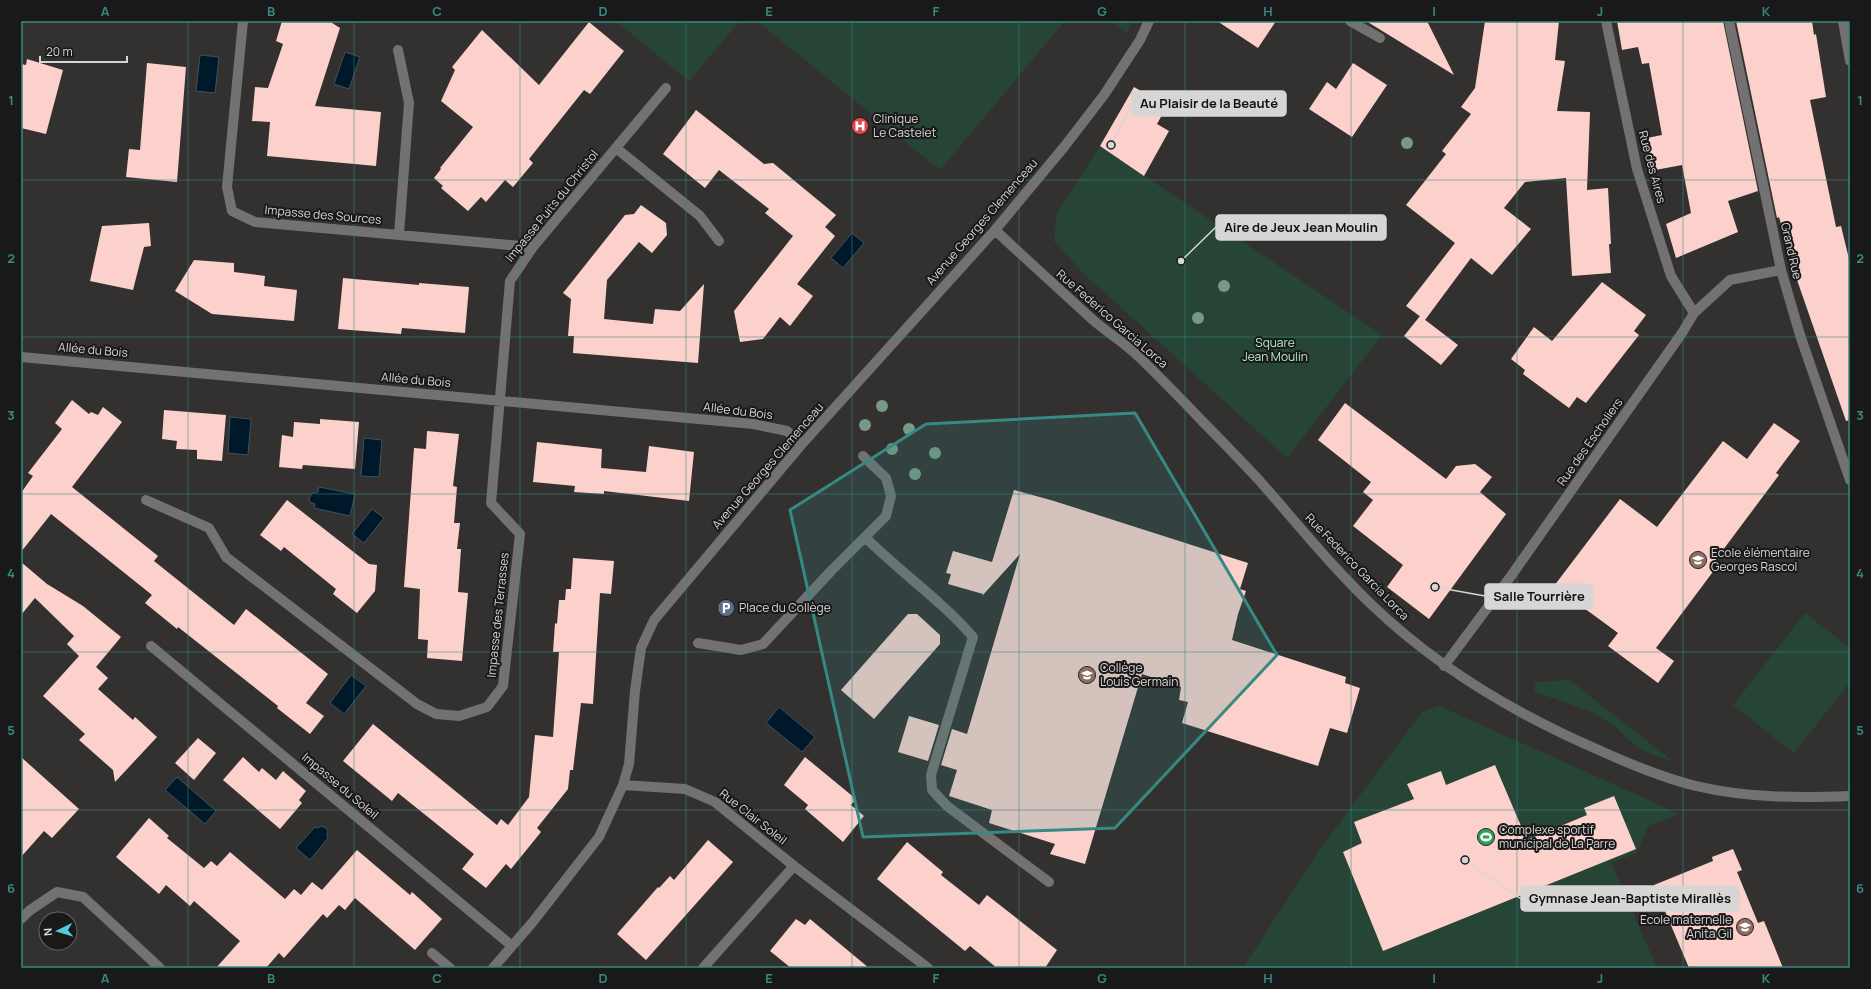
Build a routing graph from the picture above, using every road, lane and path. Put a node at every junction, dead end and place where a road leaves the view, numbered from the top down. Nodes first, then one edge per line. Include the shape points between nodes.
1 (243, 21) edge
2 (1149, 21) edge
3 (1350, 21) edge
4 (1606, 21) edge
5 (1729, 21) edge
6 (1843, 21) edge
7 (1380, 38) dead end
8 (398, 50) dead end
9 (1850, 61) edge
10 (666, 88) dead end
11 (616, 148) junction
12 (994, 230) junction
13 (399, 234) junction
14 (719, 241) dead end
15 (533, 247) junction
16 (1781, 270) junction
17 (1694, 313) junction
18 (21, 357) edge
19 (499, 400) junction
20 (802, 444) junction
21 (863, 456) dead end
22 (1850, 480) edge
23 (146, 500) dead end
24 (866, 538) junction
25 (698, 643) dead end
26 (151, 646) dead end
27 (1444, 666) junction
28 (623, 785) junction
29 (1850, 796) edge
30 (794, 866) junction
31 (1049, 882) dead end
32 (21, 919) edge
33 (512, 946) junction
34 (432, 953) dead end
35 (160, 968) edge
36 (450, 968) edge
37 (493, 968) edge
38 (703, 968) edge
39 (928, 968) edge

1 - 13 street, Impasse des Sources via 227,187 232,211 255,222
2 - 12 street, Avenue Georges Clemenceau via 1140,40 1104,95
3 - 7 street
4 - 17 street, Rue des Aires via 1637,169 1671,276
5 - 16 street, Grand Rue
6 - 9 street
8 - 13 street via 409,104
10 - 11 street, Impasse Puits du Christol
11 - 14 street, Impasse Puits du Christol via 700,216
11 - 15 street, Impasse Puits du Christol
12 - 20 street, Avenue Georges Clemenceau
12 - 27 street, Rue Federico Garcia Lorca via 1137,355 1257,478 1329,561 1372,605
13 - 15 street, Impasse des Sources
15 - 19 street, Impasse Puits du Christol via 510,281
16 - 17 street, Rue des Escholiers via 1730,280
16 - 22 street, Grand Rue via 1800,335
17 - 27 street, Rue des Escholiers via 1511,576
18 - 19 street, Allée du Bois
19 - 20 street, Allée du Bois via 753,424 787,431
19 - 23 street, Impasse des Terrasses via 491,503 520,534 503,686 487,707 459,716 436,714 417,704 226,557 208,528
20 - 28 street, Avenue Georges Clemenceau via 654,620 641,648 629,764
21 - 24 street via 886,478 891,496 886,516
24 - 25 street via 831,571 763,644 741,650
24 - 31 street via 973,637 931,775 932,790 947,806
26 - 33 street, Impasse du Soleil
27 - 29 street, Rue Federico Garcia Lorca via 1486,693 1566,736 1642,769 1696,786 1758,796
28 - 30 street, Rue Clair Soleil via 685,789 715,802
28 - 33 street, Avenue Georges Clemenceau via 599,837
30 - 38 street
30 - 39 street, Rue Clair Soleil
32 - 35 street via 57,892 83,897
33 - 37 street, Avenue Georges Clemenceau
34 - 36 street

